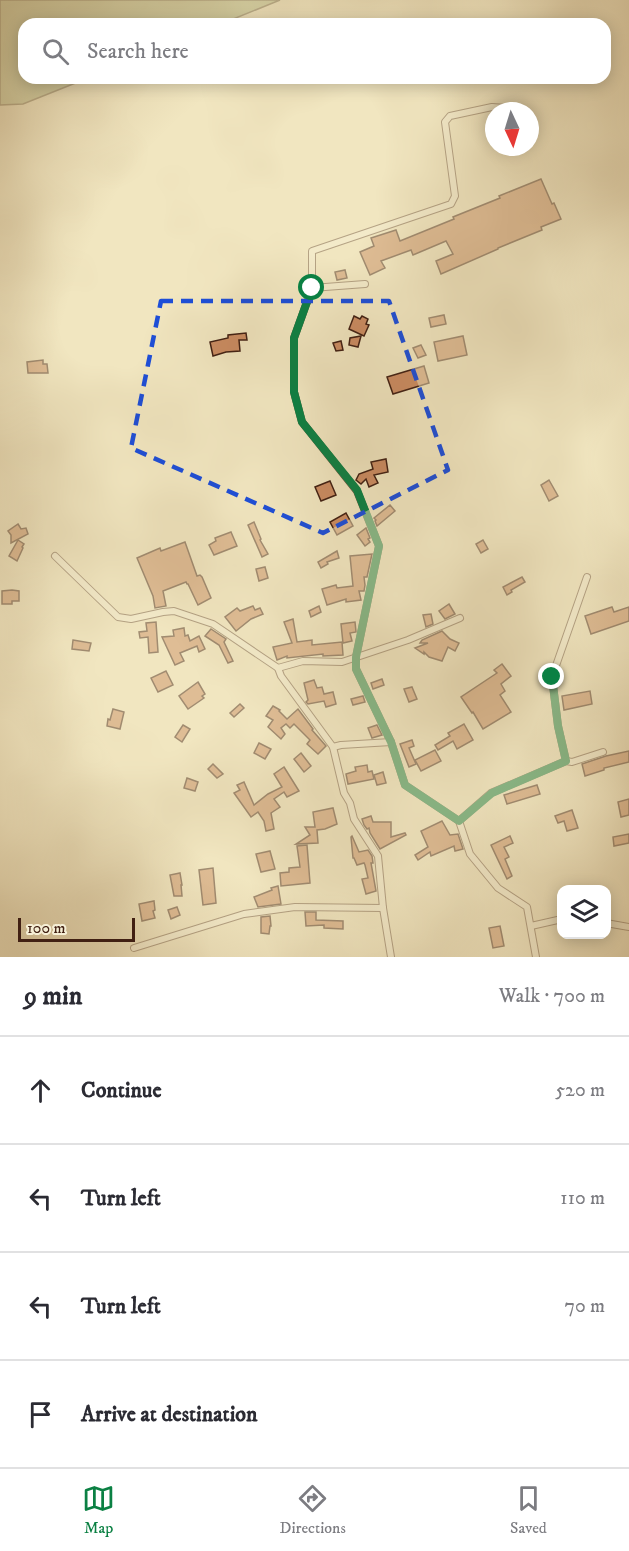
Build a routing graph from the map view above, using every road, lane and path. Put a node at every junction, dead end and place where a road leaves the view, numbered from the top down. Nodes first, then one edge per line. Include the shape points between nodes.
1 (485, 108) edge
2 (365, 284) dead end
3 (312, 288) junction
4 (55, 556) dead end
5 (586, 577) dead end
6 (460, 618) dead end
7 (356, 657) junction
8 (278, 668) junction
9 (391, 742) junction
10 (333, 747) junction
11 (603, 752) dead end
12 (566, 761) junction
13 (459, 821) junction
14 (383, 908) junction
15 (557, 920) edge
16 (611, 924) edge
17 (531, 926) junction
18 (629, 927) edge
19 (134, 948) dead end
20 (391, 957) edge
21 (536, 957) edge

1 - 3 street via 450,116 445,122 455,195 451,204 312,251
2 - 3 street
3 - 7 street via 294,338 294,392 302,422 357,490 379,546
4 - 8 street via 117,617 131,619 174,611 213,624
5 - 12 street via 552,677
6 - 7 street
7 - 8 street via 342,662 303,661
7 - 9 street via 356,669
8 - 10 street
9 - 10 street
9 - 13 street via 405,785
10 - 14 street via 354,819 378,856
11 - 12 street
12 - 13 street via 492,793
13 - 17 street via 470,854 498,888 527,907
14 - 19 street via 295,907 244,914
14 - 20 street
15 - 17 street
16 - 18 street
17 - 21 street

